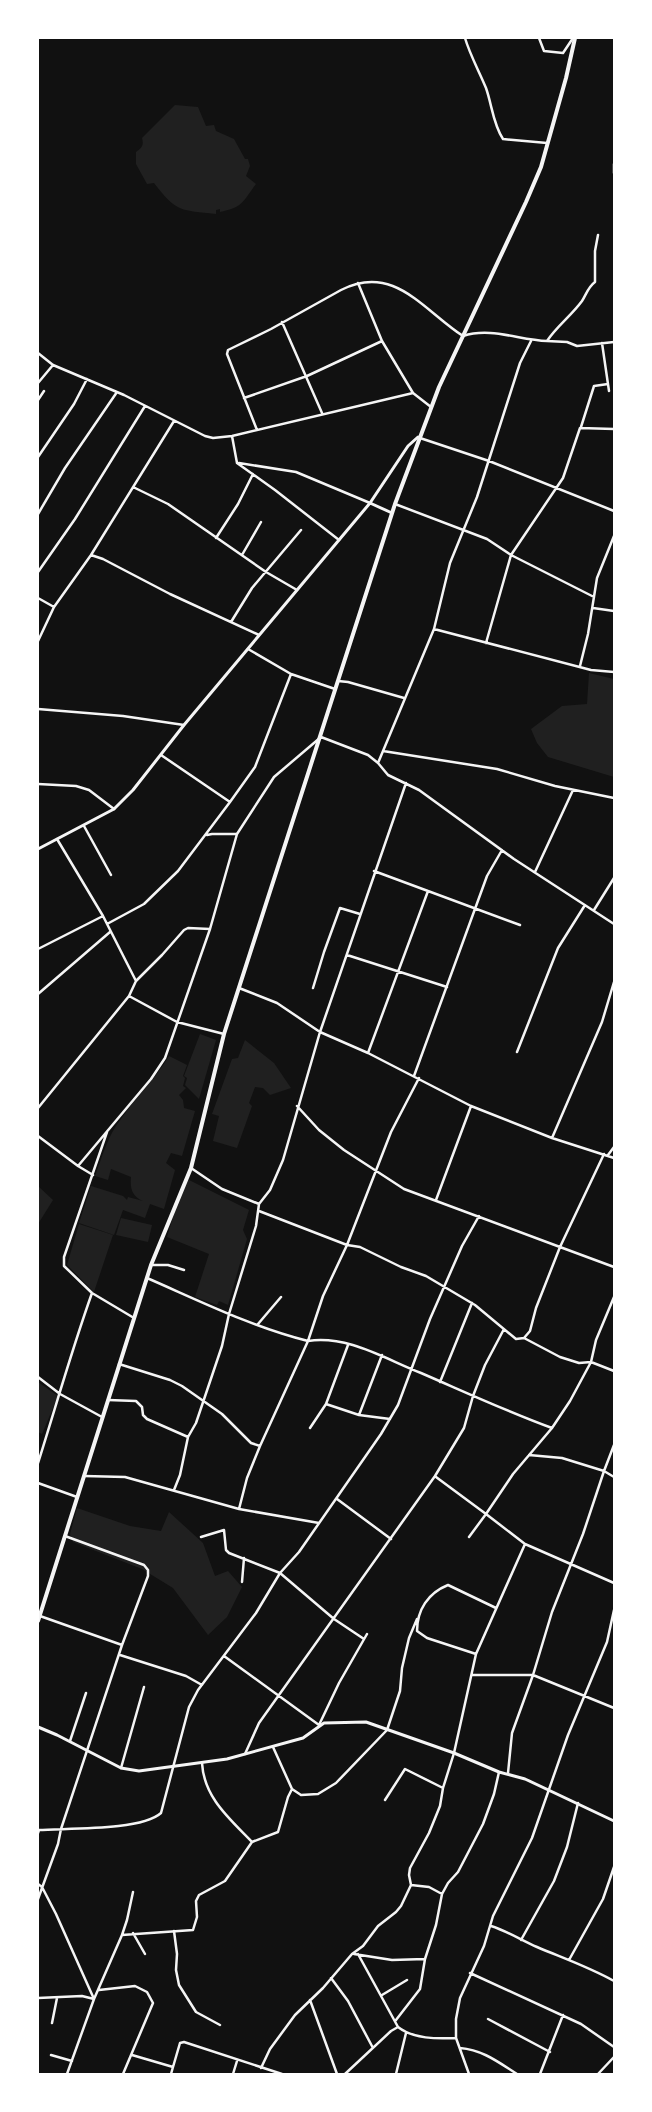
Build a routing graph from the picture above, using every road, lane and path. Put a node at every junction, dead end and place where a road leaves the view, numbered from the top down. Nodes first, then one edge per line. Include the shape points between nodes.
1 (465, 38) edge
2 (539, 38) edge
3 (574, 38) edge
4 (548, 143) junction
5 (614, 164) edge
6 (614, 173) edge
7 (598, 235) dead end
8 (358, 282) junction
9 (282, 322) junction
10 (463, 336) junction
11 (382, 341) junction
12 (531, 341) junction
13 (547, 341) junction
14 (614, 342) edge
15 (602, 343) junction
16 (38, 353) edge
17 (53, 365) junction
18 (307, 376) junction
19 (87, 379) junction
20 (38, 384) edge
21 (608, 384) junction
22 (44, 391) dead end
23 (609, 391) dead end
24 (117, 392) junction
25 (413, 393) junction
26 (244, 398) junction
27 (38, 400) edge
28 (146, 406) junction
29 (431, 407) junction
30 (322, 413) junction
31 (174, 421) junction
32 (581, 427) junction
33 (614, 429) edge
34 (257, 430) junction
35 (232, 436) junction
36 (418, 437) junction
37 (38, 457) edge
38 (489, 461) junction
39 (237, 462) junction
40 (253, 474) junction
41 (133, 487) junction
42 (557, 490) junction
43 (370, 503) junction
44 (395, 504) junction
45 (614, 511) edge
46 (392, 513) junction
47 (38, 514) edge
48 (261, 522) dead end
49 (301, 530) dead end
50 (463, 530) junction
51 (614, 536) edge
52 (216, 538) junction
53 (339, 540) junction
54 (242, 554) junction
55 (91, 555) junction
56 (511, 555) junction
57 (38, 572) edge
58 (266, 572) junction
59 (298, 590) junction
60 (594, 597) junction
61 (38, 598) edge
62 (54, 607) junction
63 (593, 608) junction
64 (614, 611) edge
65 (231, 622) junction
66 (434, 629) junction
67 (260, 635) junction
68 (38, 640) edge
69 (486, 643) junction
70 (248, 649) junction
71 (580, 666) junction
72 (614, 672) edge
73 (291, 674) junction
74 (338, 681) junction
75 (335, 689) junction
76 (404, 698) junction
77 (38, 709) edge
78 (184, 725) junction
79 (321, 737) junction
80 (383, 751) junction
81 (161, 755) junction
82 (378, 763) junction
83 (406, 783) junction
84 (38, 784) edge
85 (572, 790) junction
86 (614, 798) edge
87 (230, 802) junction
88 (114, 809) junction
89 (84, 826) junction
90 (237, 834) junction
91 (206, 836) junction
92 (57, 839) junction
93 (38, 849) edge
94 (502, 850) junction
95 (374, 871) junction
96 (535, 872) junction
97 (111, 875) dead end
98 (614, 878) edge
99 (428, 891) junction
100 (585, 904) junction
101 (475, 908) junction
102 (594, 910) junction
103 (360, 914) junction
104 (103, 916) junction
105 (107, 924) junction
106 (614, 924) edge
107 (520, 925) dead end
108 (210, 929) junction
109 (110, 932) junction
110 (38, 949) edge
111 (347, 954) junction
112 (397, 972) junction
113 (136, 981) junction
114 (614, 982) edge
115 (447, 987) junction
116 (239, 988) junction
117 (313, 988) dead end
118 (38, 994) edge
119 (129, 996) junction
120 (177, 1022) junction
121 (320, 1032) junction
122 (224, 1034) junction
123 (516, 1052) dead end
124 (368, 1053) junction
125 (414, 1076) junction
126 (419, 1078) junction
127 (297, 1106) junction
128 (471, 1106) junction
129 (38, 1108) edge
130 (108, 1130) junction
131 (38, 1136) edge
132 (552, 1138) junction
133 (614, 1147) edge
134 (604, 1154) junction
135 (608, 1155) junction
136 (614, 1158) edge
137 (78, 1166) junction
138 (191, 1168) junction
139 (376, 1172) junction
140 (93, 1175) junction
141 (436, 1200) junction
142 (258, 1204) junction
143 (259, 1211) junction
144 (479, 1216) junction
145 (347, 1245) junction
146 (560, 1247) junction
147 (151, 1264) junction
148 (614, 1267) edge
149 (184, 1270) dead end
150 (147, 1278) junction
151 (445, 1288) junction
152 (92, 1293) junction
153 (614, 1296) edge
154 (281, 1297) dead end
155 (472, 1303) junction
156 (230, 1314) junction
157 (134, 1318) junction
158 (258, 1325) junction
159 (504, 1329) junction
160 (524, 1338) junction
161 (308, 1341) junction
162 (348, 1345) junction
163 (382, 1355) junction
164 (591, 1362) junction
165 (119, 1364) junction
166 (411, 1369) junction
167 (614, 1371) edge
168 (38, 1377) edge
169 (440, 1382) junction
170 (60, 1394) junction
171 (473, 1396) junction
172 (108, 1400) junction
173 (204, 1401) junction
174 (326, 1404) junction
175 (360, 1415) junction
176 (102, 1418) junction
177 (390, 1419) junction
178 (310, 1428) dead end
179 (552, 1428) junction
180 (188, 1437) junction
181 (614, 1444) edge
182 (260, 1446) junction
183 (529, 1455) junction
184 (38, 1462) edge
185 (604, 1471) junction
186 (84, 1476) junction
187 (435, 1476) junction
188 (614, 1476) edge
189 (38, 1483) edge
190 (174, 1490) junction
191 (76, 1497) junction
192 (337, 1499) junction
193 (239, 1509) junction
194 (486, 1514) junction
195 (319, 1523) junction
196 (64, 1536) junction
197 (201, 1537) dead end
198 (469, 1537) dead end
199 (391, 1539) junction
200 (525, 1544) junction
201 (244, 1558) junction
202 (571, 1566) junction
203 (280, 1574) junction
204 (242, 1582) dead end
205 (614, 1584) edge
206 (496, 1608) junction
207 (614, 1610) edge
208 (38, 1618) edge
209 (334, 1619) junction
210 (417, 1619) junction
211 (367, 1634) dead end
212 (364, 1639) junction
213 (122, 1645) junction
214 (476, 1654) junction
215 (120, 1655) junction
216 (224, 1656) junction
217 (472, 1675) junction
218 (533, 1676) junction
219 (202, 1684) junction
220 (144, 1687) dead end
221 (86, 1693) dead end
222 (278, 1696) junction
223 (584, 1696) junction
224 (614, 1708) edge
225 (319, 1726) junction
226 (38, 1728) edge
227 (387, 1730) junction
228 (70, 1741) junction
229 (273, 1747) junction
230 (89, 1750) junction
231 (454, 1753) junction
232 (245, 1754) junction
233 (202, 1763) junction
234 (173, 1765) junction
235 (122, 1768) junction
236 (498, 1772) junction
237 (508, 1773) junction
238 (442, 1788) junction
239 (292, 1789) junction
240 (550, 1790) junction
241 (385, 1800) dead end
242 (578, 1803) junction
243 (614, 1822) edge
244 (61, 1829) junction
245 (38, 1831) edge
246 (252, 1842) junction
247 (614, 1867) edge
248 (38, 1884) edge
249 (411, 1885) junction
250 (42, 1887) junction
251 (132, 1892) dead end
252 (442, 1894) junction
253 (38, 1899) edge
254 (491, 1926) junction
255 (174, 1931) junction
256 (134, 1933) junction
257 (122, 1934) junction
258 (521, 1940) junction
259 (145, 1954) dead end
260 (352, 1954) junction
261 (358, 1954) junction
262 (425, 1959) junction
263 (569, 1960) junction
264 (470, 1973) junction
265 (331, 1978) junction
266 (407, 1980) dead end
267 (614, 1980) edge
268 (99, 1990) junction
269 (382, 1995) junction
270 (57, 1998) junction
271 (38, 1999) edge
272 (94, 1999) junction
273 (310, 2000) junction
274 (564, 2015) junction
275 (488, 2019) dead end
276 (396, 2020) junction
277 (52, 2022) dead end
278 (220, 2025) dead end
279 (398, 2027) junction
280 (406, 2033) junction
281 (456, 2038) junction
282 (614, 2047) edge
283 (374, 2048) junction
284 (460, 2048) junction
285 (550, 2052) junction
286 (51, 2055) dead end
287 (132, 2055) junction
288 (614, 2058) edge
289 (72, 2061) junction
290 (237, 2061) junction
291 (173, 2067) junction
292 (261, 2068) junction
293 (67, 2074) edge
294 (123, 2074) edge
295 (171, 2074) edge
296 (233, 2074) edge
297 (282, 2074) edge
298 (337, 2074) edge
299 (345, 2074) edge
300 (397, 2074) edge
301 (470, 2074) edge
302 (517, 2074) edge
303 (540, 2074) edge
304 (598, 2074) edge

1 - 4 street via 503,139
2 - 3 street via 544,51 563,53
3 - 4 highway
4 - 10 highway via 526,202
5 - 6 street
7 - 13 street via 595,282
8 - 9 street
8 - 10 street via 396,286
8 - 11 street
9 - 18 street
9 - 26 street via 227,352
10 - 12 street via 484,332
10 - 29 highway
11 - 18 street
11 - 25 street
12 - 13 street
12 - 38 street via 520,363
13 - 15 street via 577,346
14 - 15 street
15 - 21 street
16 - 17 street
17 - 19 street
17 - 20 street
18 - 26 street
18 - 30 street
19 - 24 street
19 - 37 street
21 - 23 street
21 - 32 street via 594,386
22 - 27 street
24 - 28 street
24 - 47 street
25 - 29 street
25 - 30 street
26 - 34 street
28 - 31 street
28 - 57 street
29 - 36 highway
30 - 34 street
31 - 35 street via 204,436
31 - 41 street
32 - 33 street
32 - 42 street
34 - 35 street
35 - 39 street
36 - 38 street
36 - 43 street via 408,446
36 - 44 highway
38 - 42 street
38 - 50 street
39 - 40 street
39 - 43 street via 296,472
40 - 52 street
40 - 53 street
41 - 52 street via 168,504
41 - 55 street
42 - 45 street
42 - 56 street
43 - 46 street
43 - 53 street
44 - 46 highway
44 - 50 street
46 - 74 highway
48 - 54 street
49 - 58 street
50 - 56 street via 487,539
50 - 66 street via 450,563
51 - 60 street via 597,578
52 - 54 street
53 - 59 street
54 - 58 street
55 - 62 street
55 - 65 street
56 - 60 street
56 - 69 street
58 - 59 street
58 - 65 street
59 - 67 street
60 - 63 street
61 - 62 street
62 - 68 street
63 - 64 street
63 - 71 street
65 - 67 street
66 - 69 street
66 - 76 street
67 - 70 street
69 - 71 street
70 - 73 street
70 - 78 street
71 - 72 street
73 - 75 street
73 - 87 street via 254,767
74 - 75 highway
74 - 76 street
75 - 79 highway
76 - 80 street
77 - 78 street
78 - 81 street
79 - 82 street via 368,755
79 - 90 street via 274,778
79 - 116 highway
80 - 82 street
80 - 85 street via 497,769
81 - 87 street
81 - 88 street
82 - 83 street via 388,775
83 - 94 street
83 - 95 street
84 - 88 street via 76,786 88,790
85 - 86 street
85 - 96 street
87 - 91 street
88 - 89 street
89 - 92 street
89 - 97 street
90 - 91 street
90 - 108 street
91 - 105 street via 178,871 144,904
92 - 93 street
92 - 104 street
94 - 96 street
94 - 101 street via 487,876
95 - 99 street
95 - 103 street
96 - 100 street
98 - 102 street
99 - 101 street
99 - 112 street
100 - 102 street
100 - 123 street via 558,948
101 - 107 street
101 - 115 street
102 - 106 street
103 - 111 street
103 - 117 street via 340,908
104 - 105 street
104 - 110 street
105 - 109 street
108 - 113 street via 184,930
108 - 120 street
109 - 113 street
109 - 118 street
111 - 112 street
111 - 121 street
112 - 115 street
112 - 124 street
113 - 119 street
114 - 132 street via 602,1022
115 - 125 street
116 - 121 street via 277,1003
116 - 122 highway
119 - 120 street
119 - 129 street
120 - 122 street
120 - 130 street via 165,1058
121 - 124 street
121 - 127 street
122 - 138 highway
124 - 125 street
125 - 126 street
126 - 128 street
126 - 139 street via 391,1132
127 - 139 street via 319,1130
127 - 142 street via 282,1160 270,1190
128 - 132 street
128 - 141 street
130 - 137 street
130 - 140 street
131 - 137 street
132 - 134 street
133 - 135 street
134 - 135 street
134 - 146 street
135 - 136 street
137 - 140 street
138 - 142 street via 222,1190
138 - 147 highway
139 - 141 street via 404,1189
139 - 145 street
140 - 152 street via 64,1256 64,1266
141 - 144 street
142 - 143 street
143 - 145 street
143 - 156 street
144 - 146 street
144 - 151 street via 462,1246
145 - 151 street via 360,1247 415,1271
145 - 161 street via 323,1296
146 - 148 street
146 - 160 street via 530,1331
147 - 149 street
147 - 150 highway
150 - 156 street
150 - 157 highway
151 - 155 street
151 - 166 street
152 - 157 street
152 - 170 street
153 - 164 street via 596,1340
154 - 158 street
155 - 159 street
155 - 169 street
156 - 158 street
156 - 173 street
157 - 165 highway
158 - 161 street
159 - 160 street via 516,1339
159 - 171 street
160 - 164 street via 560,1357 579,1363
161 - 162 street
161 - 182 street
162 - 163 street
162 - 174 street
163 - 166 street
163 - 175 street
164 - 167 street
164 - 179 street
165 - 172 highway
165 - 173 street via 170,1380
166 - 169 street
166 - 177 street
168 - 170 street
169 - 171 street
170 - 176 street
170 - 184 street
171 - 179 street
171 - 187 street via 464,1428
172 - 176 highway
172 - 180 street via 136,1401 147,1419
173 - 180 street
173 - 182 street via 252,1443
174 - 175 street
174 - 178 street
175 - 177 street
176 - 186 highway
177 - 192 street
179 - 183 street
180 - 190 street
181 - 185 street
182 - 193 street
183 - 185 street via 562,1458
183 - 194 street
185 - 188 street
185 - 202 street
186 - 190 street via 126,1477
186 - 191 highway
187 - 194 street
187 - 199 street
189 - 191 street
190 - 193 street
191 - 196 highway
192 - 195 street
192 - 199 street
193 - 195 street
194 - 198 street
194 - 200 street
195 - 203 street
196 - 208 highway
196 - 213 street via 138,1562 148,1570
197 - 201 street via 224,1530 226,1550
199 - 209 street
200 - 202 street
200 - 206 street
201 - 203 street
201 - 204 street
202 - 205 street
202 - 218 street via 552,1612
203 - 209 street
203 - 216 street
206 - 210 street via 448,1585 427,1601
206 - 214 street
207 - 223 street via 607,1642
208 - 213 street
209 - 212 street
209 - 222 street
210 - 214 street via 417,1631 427,1638
210 - 227 street via 409,1638 400,1691
211 - 212 street
212 - 225 street
213 - 215 street
214 - 217 street
215 - 219 street
215 - 230 street
216 - 219 street
216 - 222 street
217 - 218 street
217 - 231 street
218 - 223 street
218 - 237 street via 512,1733
219 - 234 street via 189,1708
220 - 235 street
221 - 228 street
222 - 225 street
222 - 232 street via 259,1723
223 - 224 street
223 - 240 street
225 - 227 street via 361,1721
225 - 229 street via 309,1736
226 - 228 street
227 - 231 street
227 - 239 street via 327,1790 309,1796
228 - 230 street
229 - 232 street
229 - 239 street
230 - 235 street
230 - 244 street
231 - 236 street
231 - 238 street
232 - 233 street
233 - 234 street
233 - 246 street via 212,1796
234 - 235 street via 139,1770
234 - 244 street via 164,1809 158,1816 121,1825
236 - 237 street
236 - 252 street via 483,1824 458,1872
237 - 240 street
238 - 241 street via 405,1769
238 - 249 street via 440,1806 410,1868
239 - 246 street via 278,1832
240 - 242 street
240 - 254 street via 532,1838
242 - 243 street
242 - 258 street via 554,1881
244 - 245 street
244 - 250 street
246 - 255 street via 225,1881 196,1901 197,1917 193,1930
247 - 263 street via 603,1899
248 - 250 street
249 - 252 street via 428,1887
249 - 260 street via 396,1912
250 - 253 street
250 - 272 street
251 - 257 street
252 - 262 street
254 - 258 street
254 - 264 street
255 - 256 street
255 - 278 street via 179,1985 196,2012
256 - 257 street
256 - 259 street
257 - 268 street
258 - 263 street
260 - 261 street
260 - 265 street
261 - 262 street via 392,1960
261 - 269 street
262 - 276 street via 420,1989
263 - 267 street
264 - 274 street
264 - 281 street via 460,1998
265 - 273 street
265 - 283 street
266 - 269 street
268 - 272 street
268 - 287 street via 135,1986 147,1992 153,2003
269 - 276 street
270 - 271 street
270 - 272 street via 82,1996
270 - 277 street
272 - 289 street
273 - 292 street via 283,2030
273 - 298 street
274 - 282 street
274 - 285 street
275 - 285 street
276 - 279 street
279 - 280 street
279 - 283 street
280 - 281 street
280 - 300 street
281 - 284 street
283 - 299 street
284 - 301 street
284 - 302 street via 482,2052
285 - 303 street
286 - 289 street
287 - 291 street
287 - 294 street
288 - 304 street
289 - 293 street
290 - 291 street via 184,2042 180,2043
290 - 292 street
290 - 296 street
291 - 295 street
292 - 297 street

